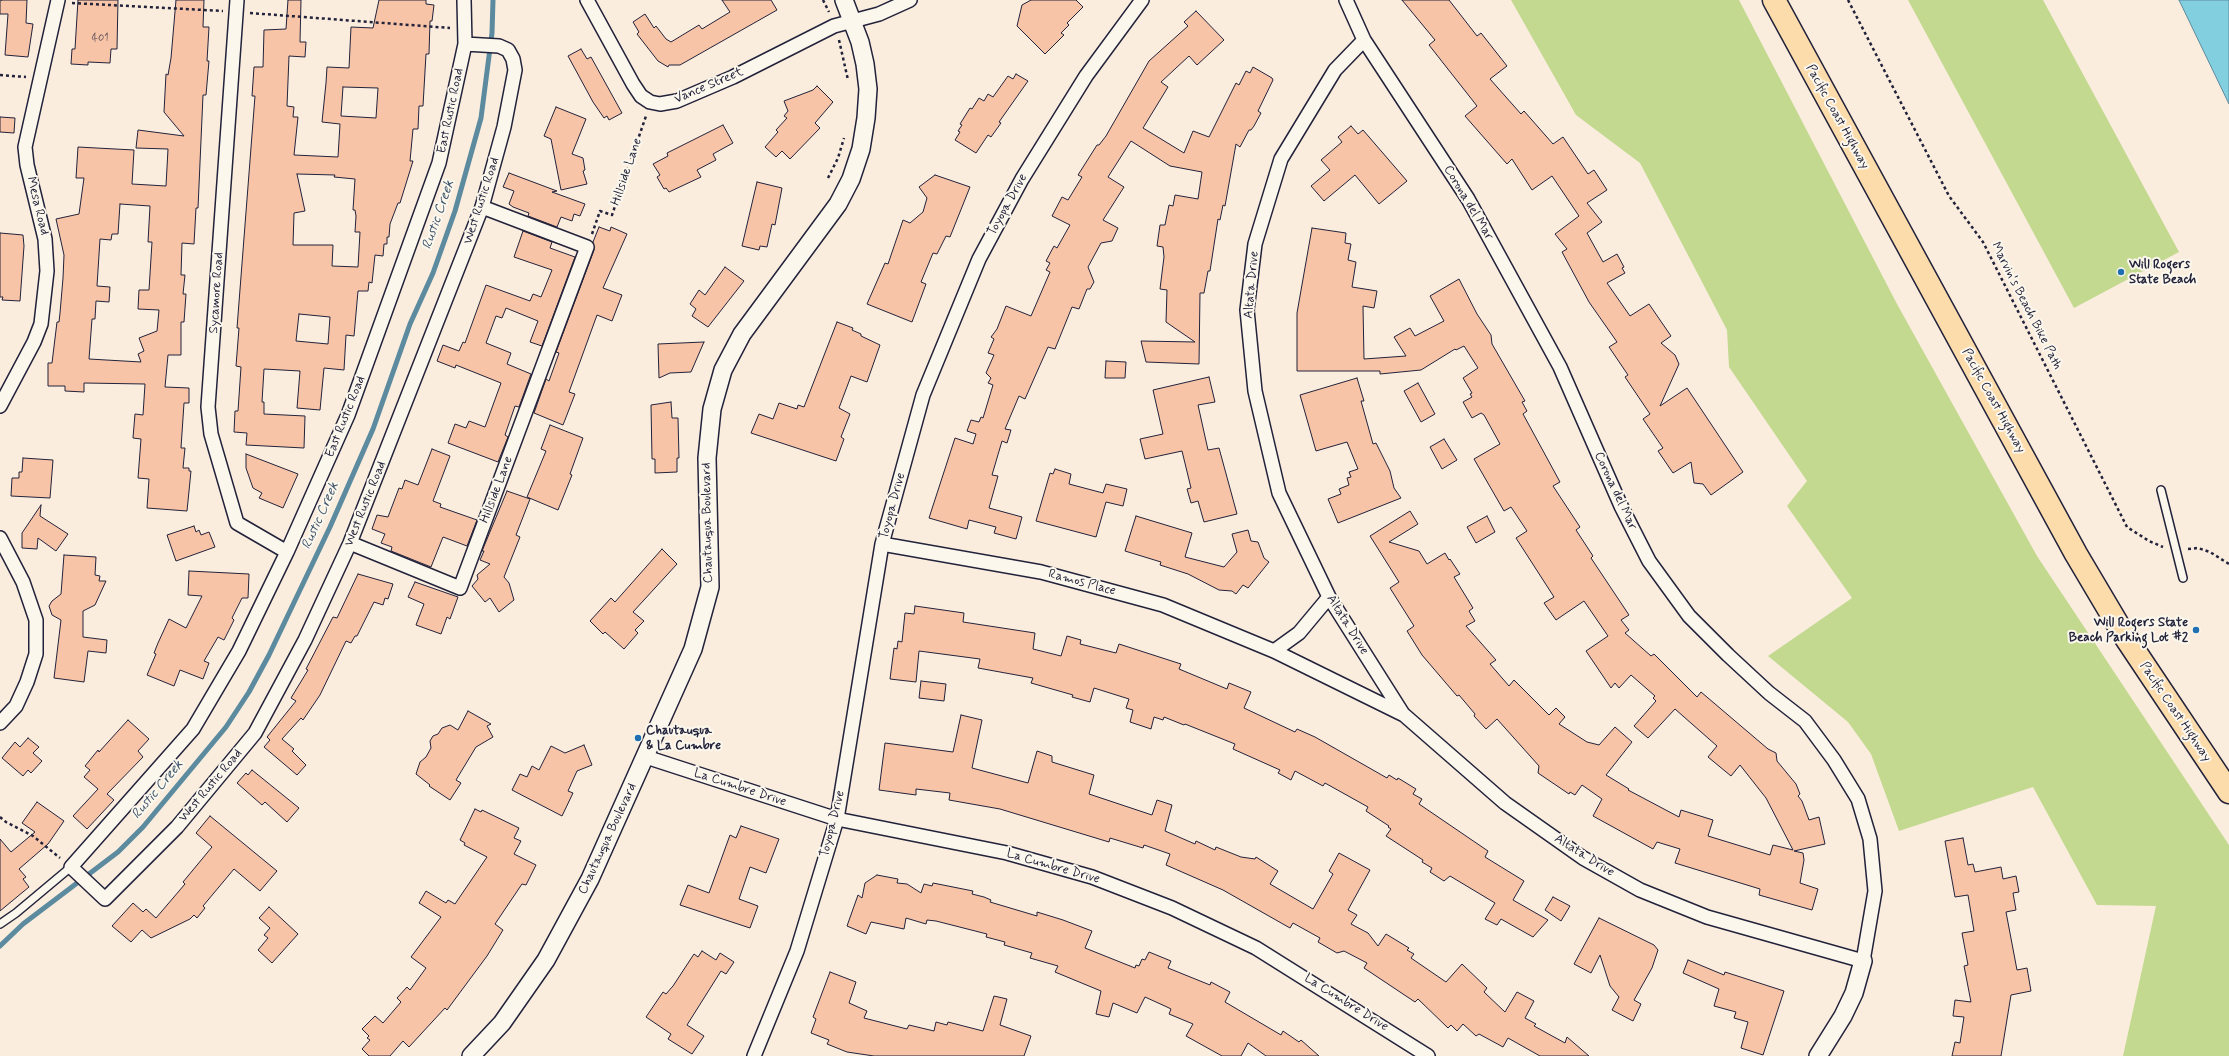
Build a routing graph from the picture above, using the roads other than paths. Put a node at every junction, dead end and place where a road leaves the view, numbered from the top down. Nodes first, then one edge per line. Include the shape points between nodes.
1 (464, 0) edge
2 (587, 0) edge
3 (844, 0) edge
4 (910, 0) edge
5 (1142, 0) edge
6 (1346, 0) edge
7 (1774, 0) edge
8 (58, 1) edge
9 (236, 6) edge
10 (853, 20) junction
11 (1364, 40) junction
12 (465, 44) junction
13 (482, 207) junction
14 (0, 406) edge
15 (2161, 490) dead end
16 (0, 538) edge
17 (350, 544) junction
18 (882, 544) junction
19 (287, 552) junction
20 (2183, 578) dead end
21 (1329, 597) junction
22 (1274, 652) junction
23 (1403, 714) junction
24 (0, 723) edge
25 (646, 757) junction
26 (2229, 792) edge
27 (837, 819) junction
28 (76, 871) junction
29 (0, 924) edge
30 (1863, 960) junction
31 (471, 1056) edge
32 (754, 1056) edge
33 (1428, 1056) edge
34 (1818, 1056) edge

1 - 12 street, East Rustic Road
2 - 10 street, Vance Street via 641,96 650,102 660,104 677,101 733,77 830,28
3 - 10 street, Chautauqua Boulevard
4 - 10 street via 879,14
5 - 18 street, Toyopa Drive via 1086,76 1022,179 979,259 923,395
6 - 11 street, Corona del Mar
7 - 26 highway, Pacific Coast Highway via 2080,561 2124,635
8 - 14 street, Mesa Road via 25,147 45,239 47,270 41,324
9 - 19 street, Sycamore Road via 208,407 211,434 236,523
10 - 25 street, Chautauqua Boulevard via 860,42 868,89 861,150 851,179 838,204 742,334 723,370 712,409 707,458 710,587 694,648
11 - 21 street, Altata Drive via 1335,70 1282,160 1255,244 1247,310 1255,391 1279,493
11 - 30 street, Corona del Mar via 1468,199 1560,367 1621,506 1649,561 1689,616 1722,650 1769,693 1805,721 1834,760 1858,799 1870,839 1875,891
12 - 13 street, West Rustic Road via 499,46 508,50 513,58 515,70 504,127
12 - 19 street, East Rustic Road via 439,162 348,415
13 - 17 street, West Rustic Road
13 - 17 street, Hillside Lane via 587,247 460,588
15 - 20 lane
16 - 24 street via 23,582 36,620 36,654 16,706
17 - 28 street, West Rustic Road via 306,640 255,733 176,827 105,899
18 - 22 street, Ramos Place via 1041,572 1163,605
18 - 27 street, Toyopa Drive
19 - 28 street, East Rustic Road via 239,651 193,729
21 - 22 street via 1300,633
21 - 23 street, Altata Drive
22 - 23 street, Ramos Place
23 - 30 street, Altata Drive via 1505,803 1584,858 1640,890 1707,917
25 - 27 street, La Cumbre Drive
25 - 31 street, Chautauqua Boulevard via 590,879 546,960 502,1023
27 - 32 street, Toyopa Drive via 797,951
27 - 33 street, La Cumbre Drive via 1007,853 1092,877 1172,908 1256,948
28 - 29 lane
30 - 34 street via 1854,993

